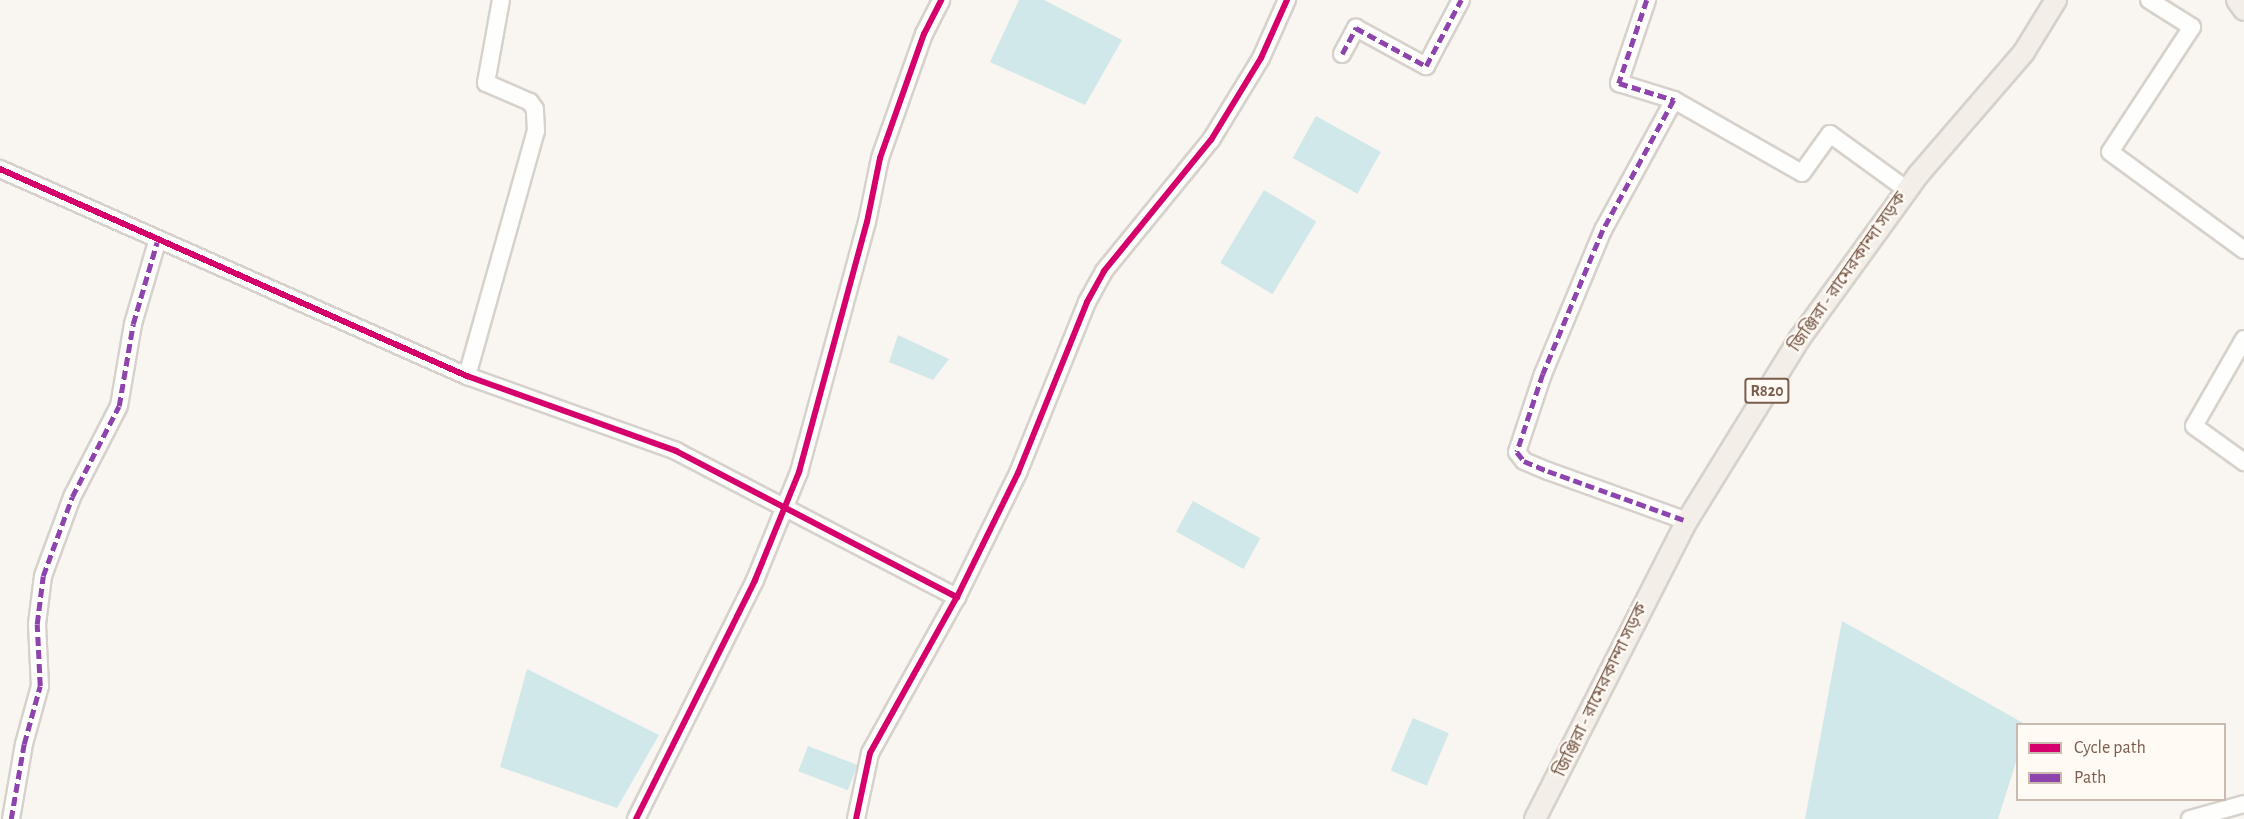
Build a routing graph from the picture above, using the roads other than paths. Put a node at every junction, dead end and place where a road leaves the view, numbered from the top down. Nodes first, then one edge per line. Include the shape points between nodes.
1 (501, 0) edge
2 (941, 0) edge
3 (1287, 0) edge
4 (1461, 0) edge
5 (1647, 0) edge
6 (2056, 0) edge
7 (2149, 0) edge
8 (2237, 0) edge
9 (2244, 10) edge
10 (1342, 54) dead end
11 (1674, 100) junction
12 (0, 169) edge
13 (1906, 190) junction
14 (157, 242) junction
15 (2244, 250) edge
16 (2244, 339) edge
17 (466, 376) junction
18 (2244, 462) edge
19 (1687, 521) junction
20 (957, 597) junction
21 (2244, 804) edge
22 (11, 819) edge
23 (636, 819) edge
24 (856, 819) edge
25 (1535, 819) edge
26 (2190, 819) edge

1 - 17 street via 486,83 530,102 535,109 536,130
2 - 23 street via 924,34 880,158 867,222 800,472 755,580
3 - 20 street via 1261,58 1211,140 1104,272 1018,473
4 - 10 street via 1426,66 1356,28
5 - 11 street via 1618,83
6 - 13 main road, জিঞ্জিরা - রামেরকান্দা সড়ক / R820 via 2024,51
7 - 15 street via 2192,27 2110,152
8 - 9 main road
11 - 13 street via 1802,172 1830,134
11 - 19 street via 1603,230 1543,374 1517,452 1524,461 1548,471
12 - 14 street
13 - 19 main road, জিঞ্জিরা - রামেরকান্দা সড়ক / R820 via 1827,297
14 - 17 street
14 - 22 street via 133,324 119,406 72,497 43,576 37,624 40,686 24,744
16 - 18 street via 2194,426
17 - 20 street via 676,452
19 - 25 main road, জিঞ্জিরা - রামেরকান্দা সড়ক / R820
20 - 24 street via 870,753
21 - 26 street

